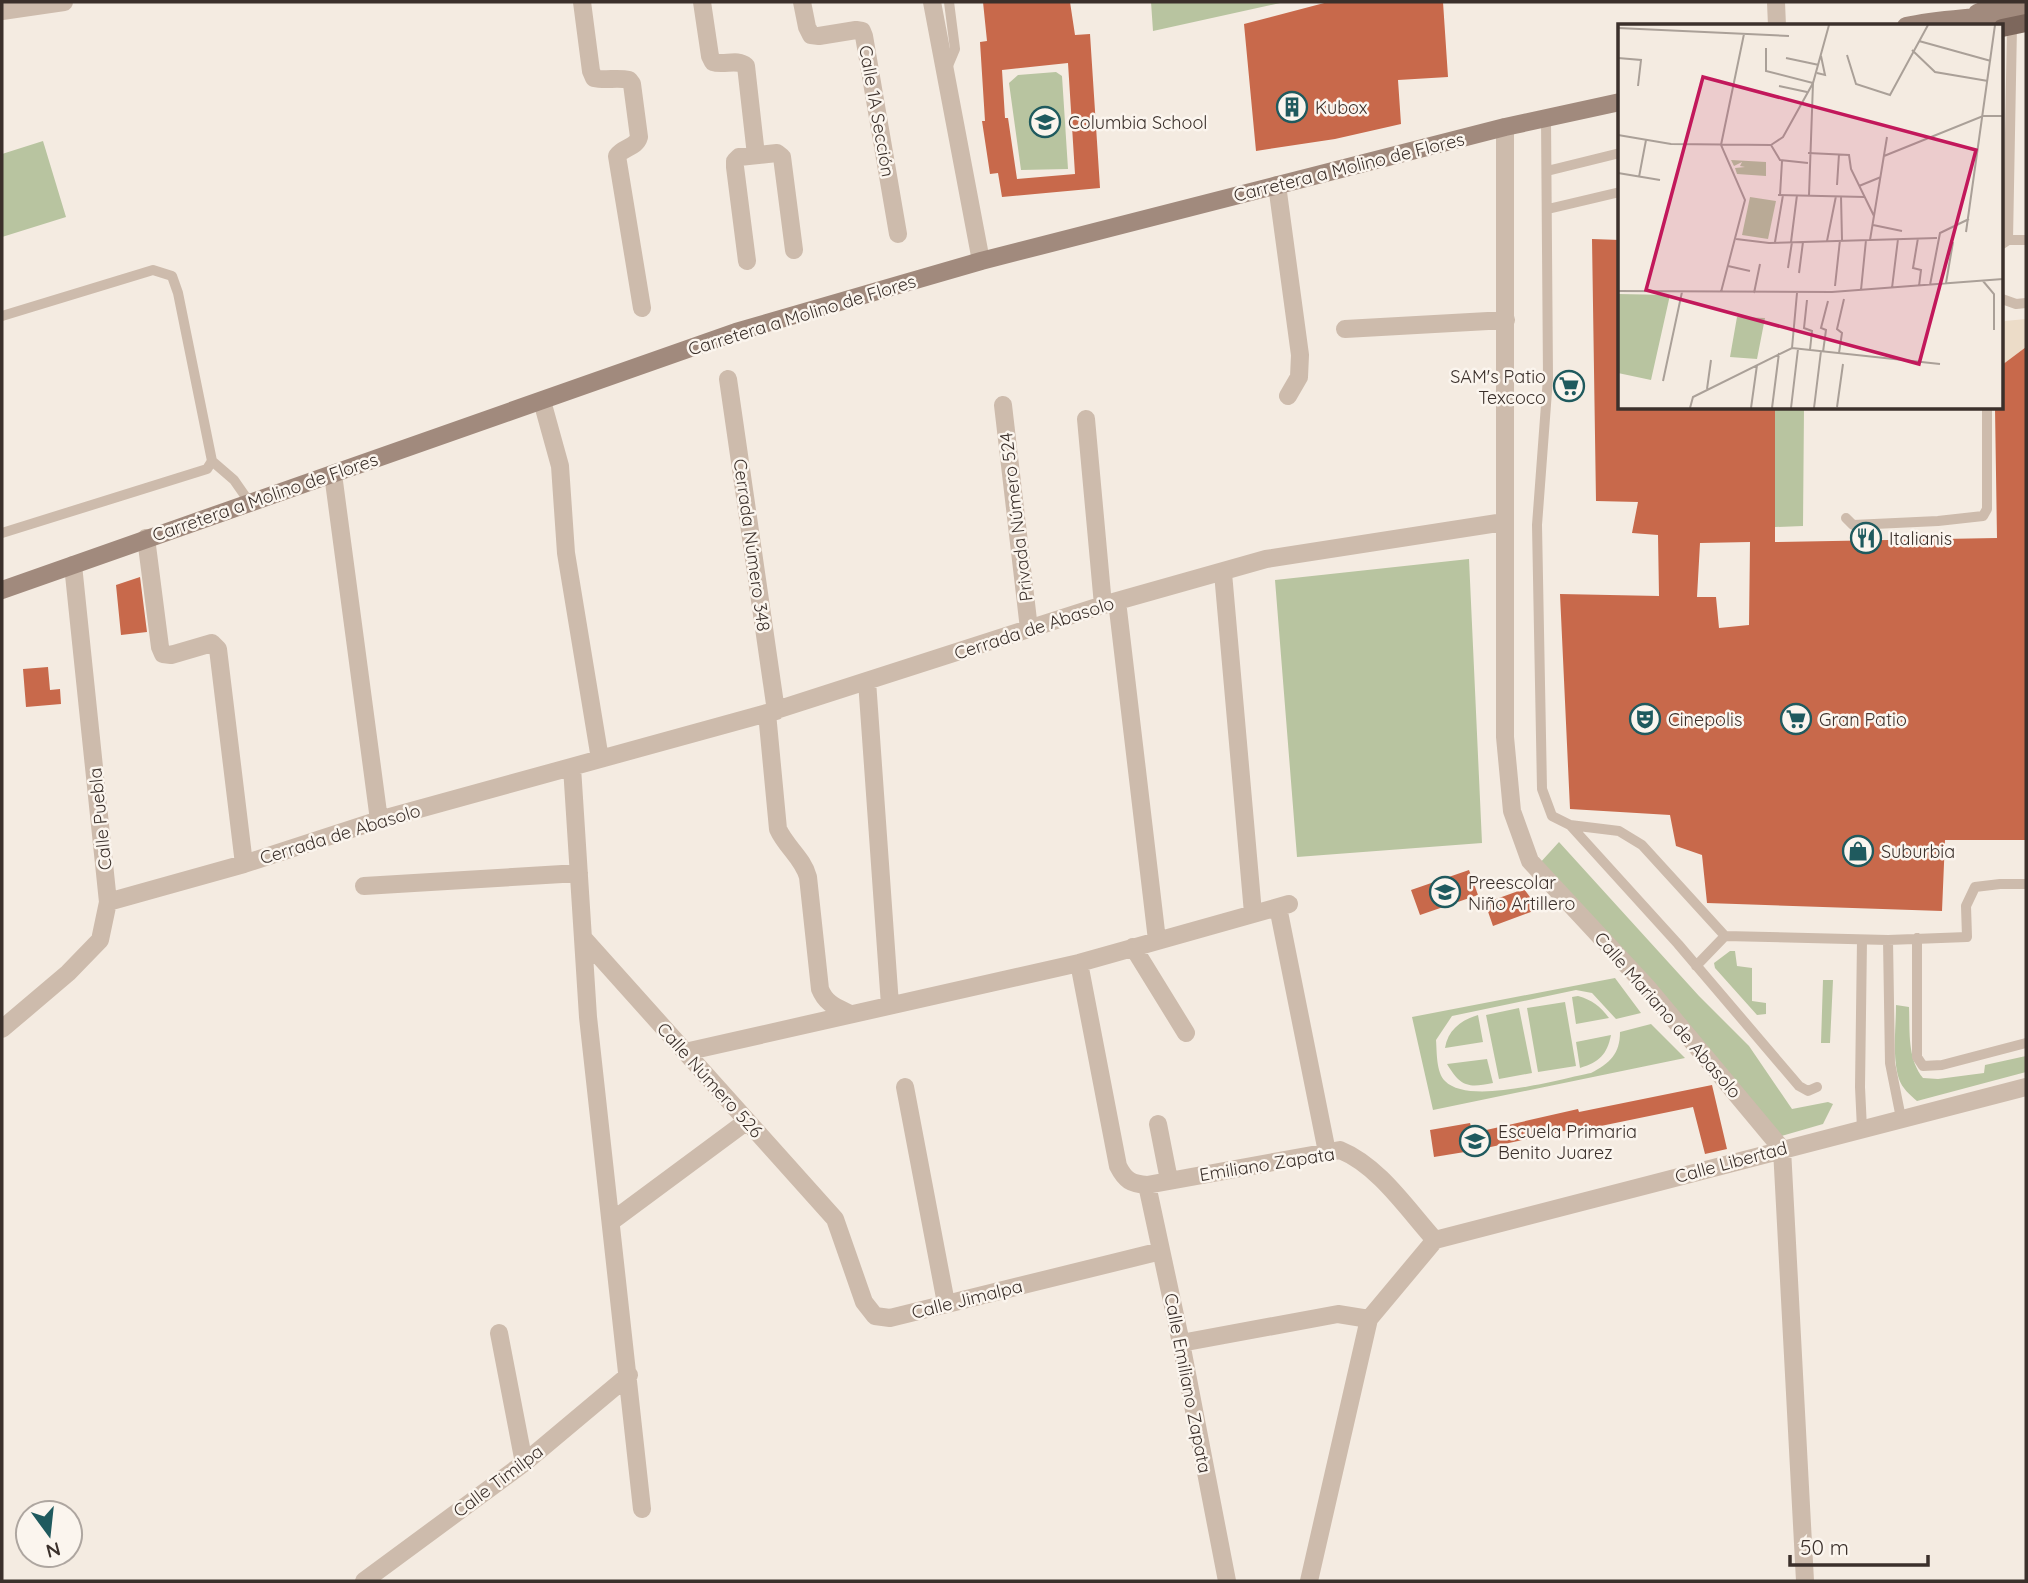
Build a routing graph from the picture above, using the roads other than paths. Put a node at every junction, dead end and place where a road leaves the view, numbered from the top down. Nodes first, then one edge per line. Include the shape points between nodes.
1 (64, 2) edge
2 (582, 2) edge
3 (702, 2) edge
4 (802, 2) edge
5 (932, 2) edge
6 (949, 2) edge
7 (1776, 2) edge
8 (2003, 2) edge
9 (2026, 9) edge
10 (2, 11) edge
11 (1966, 18) junction
12 (1777, 24) edge
13 (1915, 24) edge
14 (1950, 24) edge
15 (2013, 26) edge
16 (944, 73) junction
17 (1618, 102) edge
18 (1546, 118) junction
19 (1505, 127) junction
20 (1618, 153) edge
21 (756, 155) junction
22 (1547, 170) junction
23 (2005, 179) edge
24 (1277, 185) junction
25 (1618, 192) edge
26 (1548, 209) junction
27 (898, 234) dead end
28 (2026, 240) edge
29 (2005, 242) edge
30 (794, 250) dead end
31 (747, 261) dead end
32 (981, 261) junction
33 (2004, 300) edge
34 (2026, 303) edge
35 (642, 308) dead end
36 (2, 316) edge
37 (1506, 320) junction
38 (1346, 329) dead end
39 (728, 379) dead end
40 (1288, 396) dead end
41 (542, 401) junction
42 (1003, 405) dead end
43 (1987, 410) edge
44 (1086, 419) dead end
45 (212, 460) junction
46 (333, 474) junction
47 (250, 503) junction
48 (1846, 518) dead end
49 (1504, 522) junction
50 (2, 533) edge
51 (146, 538) junction
52 (73, 565) junction
53 (1223, 573) junction
54 (2, 590) edge
55 (1110, 603) junction
56 (1029, 629) junction
57 (867, 681) junction
58 (771, 712) junction
59 (600, 759) junction
60 (572, 766) junction
61 (379, 820) junction
62 (1570, 825) junction
63 (244, 864) junction
64 (579, 873) junction
65 (2026, 884) edge
66 (363, 886) dead end
67 (108, 902) junction
68 (1253, 914) junction
69 (1725, 936) junction
70 (1917, 938) junction
71 (585, 940) junction
72 (1157, 940) junction
73 (1862, 940) junction
74 (1888, 940) junction
75 (1133, 947) junction
76 (1079, 963) junction
77 (1696, 965) junction
78 (890, 1005) junction
79 (850, 1014) junction
80 (2, 1029) edge
81 (1186, 1032) dead end
82 (2026, 1043) edge
83 (685, 1052) junction
84 (905, 1087) dead end
85 (1816, 1087) dead end
86 (2026, 1087) edge
87 (1901, 1118) junction
88 (747, 1121) junction
89 (1158, 1124) dead end
90 (1862, 1129) junction
91 (1782, 1149) junction
92 (1327, 1152) junction
93 (1169, 1180) junction
94 (1147, 1185) junction
95 (835, 1219) joint
96 (612, 1221) junction
97 (1435, 1240) junction
98 (1161, 1251) junction
99 (946, 1303) junction
100 (1369, 1319) junction
101 (499, 1333) dead end
102 (1181, 1343) junction
103 (629, 1375) junction
104 (524, 1463) junction
105 (642, 1509) dead end
106 (364, 1581) edge
107 (1227, 1581) edge
108 (1309, 1581) edge
109 (1805, 1581) edge

1 - 10 street
2 - 35 street via 594,78 622,78 632,84 639,137 617,156
3 - 21 street via 713,62 746,66
4 - 27 street, Calle 1A Sección via 811,35 862,31
5 - 16 street
6 - 16 lane via 955,49
7 - 12 street
8 - 11 main road
9 - 11 main road
11 - 13 main road
11 - 14 main road
15 - 23 lane
16 - 32 street
17 - 18 main road, Carretera a Molino de Flores
18 - 19 main road, Carretera a Molino de Flores
18 - 22 lane
19 - 24 main road, Carretera a Molino de Flores
19 - 37 street, Calle Mariano de Abasolo
20 - 22 lane
21 - 30 street via 777,153 782,157
21 - 31 street via 735,161
22 - 26 lane
23 - 29 lane
24 - 32 main road, Carretera a Molino de Flores
24 - 40 street via 1300,355 1299,377
25 - 26 lane
26 - 62 lane via 1548,378 1537,525 1542,789 1552,816
28 - 29 lane
32 - 41 main road, Carretera a Molino de Flores via 736,332
33 - 34 lane
36 - 45 lane via 153,270 172,276
37 - 38 street
37 - 49 street, Calle Mariano de Abasolo
39 - 58 street, Cerrada Número 348
41 - 46 main road, Carretera a Molino de Flores
41 - 59 street via 560,466 566,553
42 - 56 street, Privada Número 524
43 - 48 lane via 1987,509 1983,516 1853,525
44 - 55 street
45 - 47 lane
45 - 50 lane via 207,469
46 - 47 main road, Carretera a Molino de Flores
46 - 61 street
47 - 51 main road, Carretera a Molino de Flores
49 - 53 street, Cerrada de Abasolo via 1296,553
49 - 91 street, Calle Mariano de Abasolo via 1505,737 1512,811 1530,861 1647,987
51 - 52 main road, Carretera a Molino de Flores
51 - 63 street via 163,654 212,643 218,649
52 - 54 main road, Carretera a Molino de Flores
52 - 67 street, Calle Puebla
53 - 55 street, Cerrada de Abasolo
53 - 68 street
55 - 56 street, Cerrada de Abasolo
55 - 72 street
56 - 57 street, Cerrada de Abasolo
57 - 58 street, Cerrada de Abasolo
57 - 78 street
58 - 59 street, Cerrada de Abasolo
58 - 79 street, Cerrada Número 348 via 778,829 808,877 823,998
59 - 60 street, Cerrada de Abasolo
60 - 61 street, Cerrada de Abasolo
60 - 64 street
61 - 63 street, Cerrada de Abasolo
62 - 69 lane via 1619,831 1642,845
62 - 77 lane
63 - 67 street, Cerrada de Abasolo
64 - 66 street
64 - 71 street
65 - 70 lane via 1975,887 1966,906 1967,937
67 - 80 street, Calle Puebla via 100,940
68 - 72 street
68 - 92 street via 1283,905
69 - 73 lane
69 - 77 lane
70 - 74 lane
70 - 82 lane via 1917,1057 1923,1066
71 - 83 street, Calle Número 526
71 - 96 street via 588,1017
72 - 75 street
73 - 74 lane
73 - 90 lane
74 - 87 lane via 1890,1063
75 - 76 street
75 - 81 street
76 - 78 street
76 - 94 street via 1118,1166 1132,1184
77 - 85 lane via 1799,1086 1808,1091
78 - 79 street
79 - 83 street
83 - 88 street, Calle Número 526
84 - 99 street
86 - 87 street, Calle Libertad
87 - 90 street, Calle Libertad
88 - 95 street, Calle Número 526
88 - 96 street
89 - 93 street
90 - 91 street, Calle Libertad
91 - 97 street, Calle Libertad
91 - 109 street
92 - 93 street, Emiliano Zapata
92 - 97 street, Emiliano Zapata via 1339,1150 1358,1157
93 - 94 street, Emiliano Zapata
94 - 98 street, Calle Emiliano Zapata
95 - 99 street, Calle Jimalpa via 864,1302 875,1316 890,1318
96 - 103 street
97 - 100 street
98 - 99 street, Calle Jimalpa
98 - 102 street, Calle Emiliano Zapata
100 - 102 street via 1338,1314
100 - 108 street
101 - 104 street
102 - 107 street, Calle Emiliano Zapata
103 - 104 street, Calle Timilpa
103 - 105 street
104 - 106 street, Calle Timilpa

